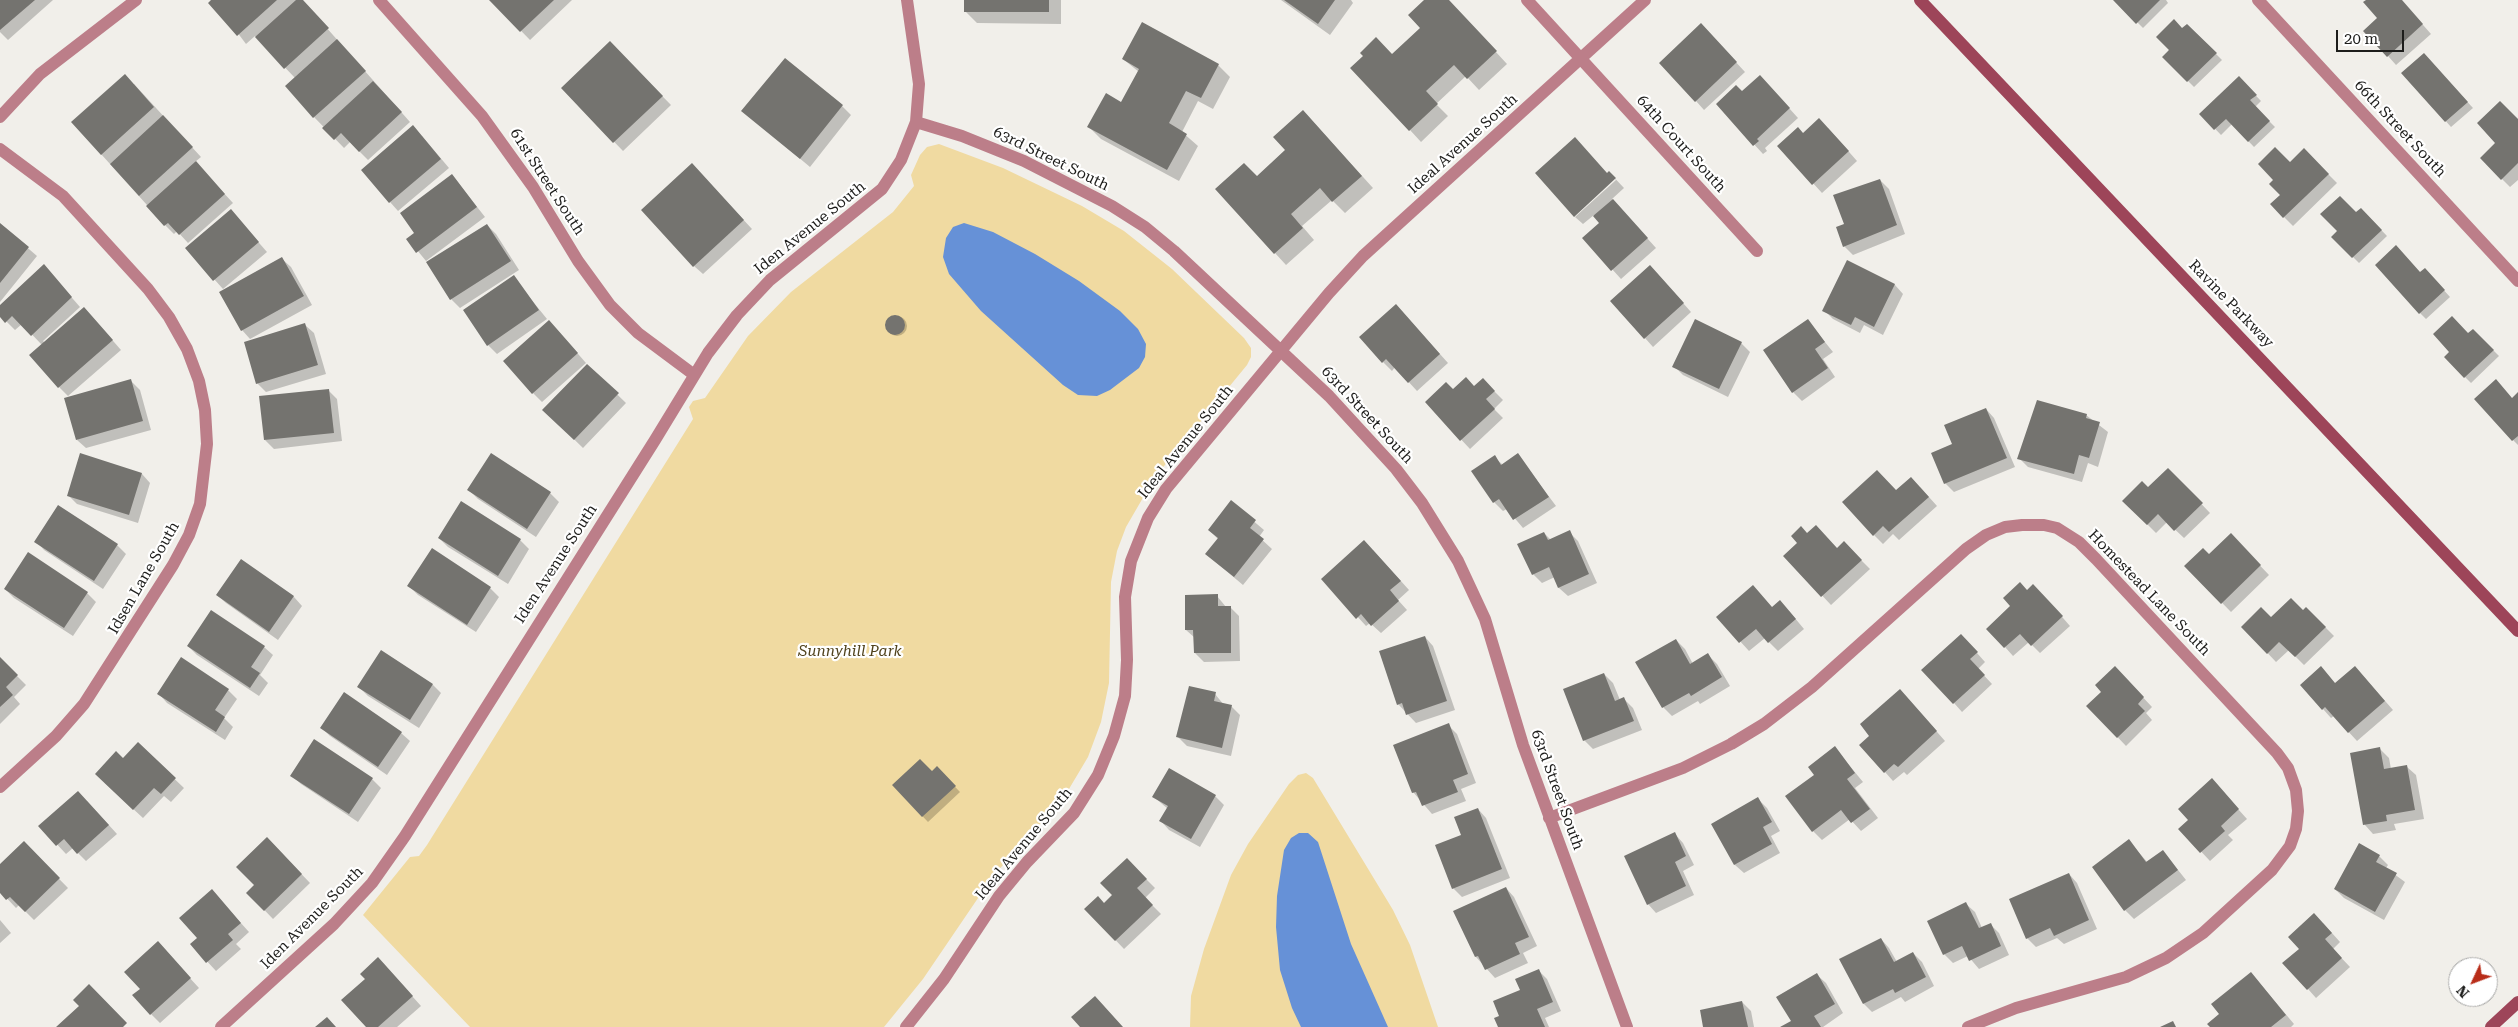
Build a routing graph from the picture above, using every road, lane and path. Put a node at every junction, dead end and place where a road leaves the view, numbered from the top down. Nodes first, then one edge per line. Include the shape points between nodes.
1 (136, 0) edge
2 (379, 0) edge
3 (907, 0) edge
4 (1528, 0) edge
5 (1645, 0) edge
6 (1920, 0) edge
7 (2258, 0) edge
8 (1581, 58) junction
9 (0, 117) edge
10 (916, 122) junction
11 (0, 149) edge
12 (1757, 251) dead end
13 (2518, 281) edge
14 (1281, 351) junction
15 (693, 374) junction
16 (2518, 631) edge
17 (0, 787) edge
18 (1549, 818) junction
19 (2518, 1002) edge
20 (221, 1027) edge
21 (906, 1027) edge
22 (1627, 1027) edge
23 (1968, 1027) edge
24 (2490, 1027) edge

1 - 9 street via 40,74
2 - 15 street, 61st Street South via 490,127 534,187 582,268 610,305 638,333
3 - 10 street via 919,84
4 - 8 street, 64th Court South
5 - 8 street, Ideal Avenue South
6 - 16 street, Ravine Parkway
7 - 13 street, 66th Street South
8 - 12 street, 64th Court South
8 - 14 street, Ideal Avenue South via 1363,256
10 - 14 street, 63rd Street South via 957,134 1011,156 1126,215 1168,246
10 - 15 street, Iden Avenue South via 901,160 882,190 770,280 737,315
11 - 17 street, Idsen Lane South via 67,201 169,317 187,349 199,381 207,444 200,504 173,565 84,704 56,736
14 - 18 street, 63rd Street South via 1329,396 1396,469 1447,542 1485,619 1516,725
14 - 21 street, Ideal Avenue South via 1166,489 1140,534 1126,588 1127,660 1122,709 1094,782 1074,813 999,896 944,979
15 - 20 street, Iden Avenue South via 660,433 380,873 334,924
18 - 22 street, 63rd Street South
18 - 23 street, Homestead Lane South via 1684,768 1764,724 1812,687 1966,549 1986,535 2022,524 2057,528 2079,542 2096,559 2277,753 2288,768 2296,790 2296,829 2290,846 2272,870 2202,934 2166,958 2126,977 2016,1008
19 - 24 street

